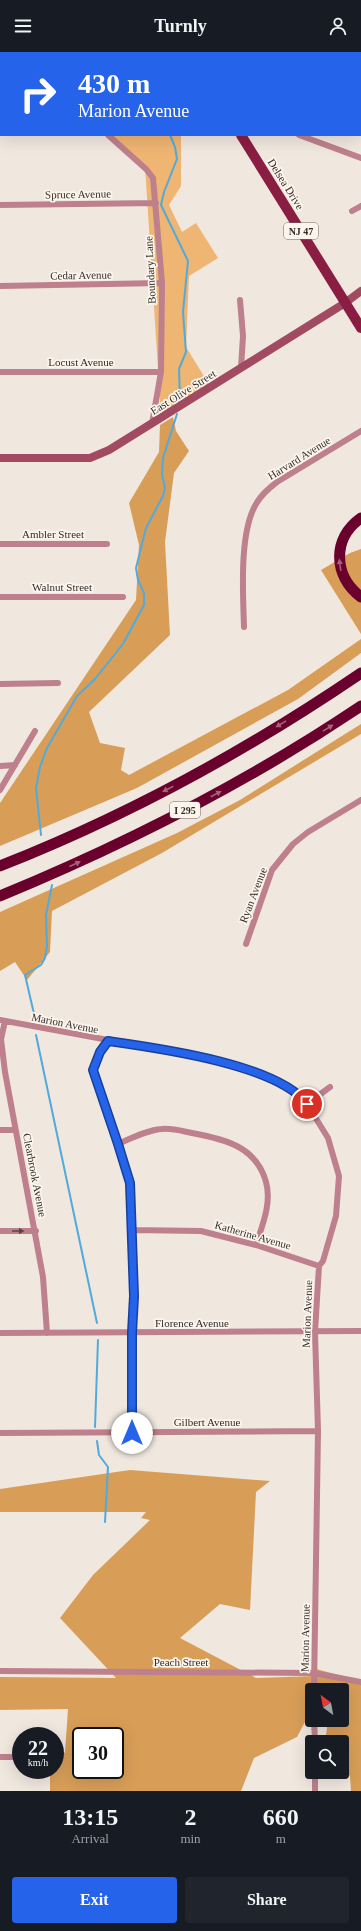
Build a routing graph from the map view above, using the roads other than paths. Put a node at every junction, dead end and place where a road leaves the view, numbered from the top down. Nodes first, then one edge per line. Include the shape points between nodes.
1 (109, 136) edge
2 (243, 136) edge
3 (303, 136) edge
4 (361, 158) edge
5 (156, 203) junction
6 (0, 205) edge
7 (361, 206) edge
8 (352, 211) dead end
9 (162, 283) junction
10 (0, 286) edge
11 (361, 291) edge
12 (240, 300) dead end
13 (346, 303) junction
14 (361, 328) edge
15 (241, 368) junction
16 (0, 372) edge
17 (161, 372) junction
18 (152, 424) junction
19 (361, 431) edge
20 (0, 458) edge
21 (361, 518) edge
22 (0, 544) edge
23 (107, 544) dead end
24 (0, 597) edge
25 (123, 597) dead end
26 (361, 597) edge
27 (244, 627) dead end
28 (361, 673) edge
29 (58, 683) dead end
30 (0, 684) edge
31 (361, 706) edge
32 (34, 731) dead end
33 (15, 765) junction
34 (0, 766) edge
35 (0, 790) edge
36 (361, 800) edge
37 (0, 864) edge
38 (53, 874) junction
39 (0, 896) edge
40 (0, 899) edge
41 (246, 944) dead end
42 (2, 1021) edge
43 (108, 1041) junction
44 (330, 1087) dead end
45 (307, 1104) junction
46 (0, 1130) edge
47 (16, 1130) junction
48 (118, 1144) junction
49 (132, 1230) junction
50 (0, 1231) edge
51 (36, 1231) junction
52 (256, 1245) junction
53 (319, 1266) junction
54 (361, 1331) edge
55 (315, 1332) junction
56 (0, 1333) edge
57 (47, 1333) junction
58 (132, 1333) junction
59 (318, 1431) junction
60 (0, 1433) edge
61 (132, 1433) junction
62 (0, 1671) edge
63 (314, 1673) junction
64 (361, 1682) edge
65 (314, 1683) edge
66 (12, 1756) edge
67 (0, 1757) edge
68 (315, 1779) edge
69 (315, 1791) edge

1 - 5 street, Boundary Lane via 153,178
2 - 13 main road, Delsea Drive / NJ 47
3 - 4 street
5 - 6 street, Spruce Avenue
5 - 9 street, Boundary Lane
7 - 8 street
9 - 10 street, Cedar Avenue
9 - 17 street, Boundary Lane
11 - 13 street, East Olive Street
12 - 15 street via 243,336
13 - 14 main road, Delsea Drive / NJ 47
13 - 15 street, East Olive Street
15 - 18 street, East Olive Street
16 - 17 street, Locust Avenue
17 - 18 street, Boundary Lane
18 - 20 street, East Olive Street via 109,450 90,458
19 - 27 street, Harvard Avenue via 277,482 266,490 256,505 246,534
26 -> 21 highway via 352,590 343,577 339,557 345,535
22 - 23 street, Ambler Street
24 - 25 street, Walnut Street
28 -> 37 highway, I 295 via 218,762 147,799 24,856
29 - 30 street
38 -> 31 highway, I 295 via 141,833 229,787
32 - 33 street
33 - 34 street
33 - 35 street
36 - 41 street, Ryan Avenue via 308,832 293,844 272,870
38 - 39 highway, I 295
38 - 40 highway
42 - 43 street, Marion Avenue
42 - 47 street, Clearbrook Avenue via 1,1039
43 - 45 street, Marion Avenue via 184,1053 246,1070 276,1080
43 - 48 street via 100,1052 93,1070
44 - 45 street
45 - 53 street, Marion Avenue via 328,1138 339,1176 336,1216 323,1261
46 - 47 street
47 - 51 street, Clearbrook Avenue
48 - 49 street via 130,1183
48 - 52 street via 146,1133 169,1129 208,1136 235,1144 245,1150 260,1169 267,1191 267,1207
49 - 52 street, Katherine Avenue via 200,1231
49 - 58 street
50 -> 51 street
51 - 57 street, Clearbrook Avenue via 43,1277
52 - 53 street, Katherine Avenue
53 - 55 street, Marion Avenue
54 - 55 street, Florence Avenue
55 - 58 street, Florence Avenue
55 - 59 street, Marion Avenue
56 - 57 street, Florence Avenue
57 - 58 street, Florence Avenue
58 - 61 street
59 - 61 street, Gilbert Avenue
59 - 63 street, Marion Avenue
60 - 61 street, Gilbert Avenue
62 - 63 street, Peach Street
63 - 64 street, Peach Street
63 - 65 street, Marion Avenue
66 - 67 street
68 - 69 street

